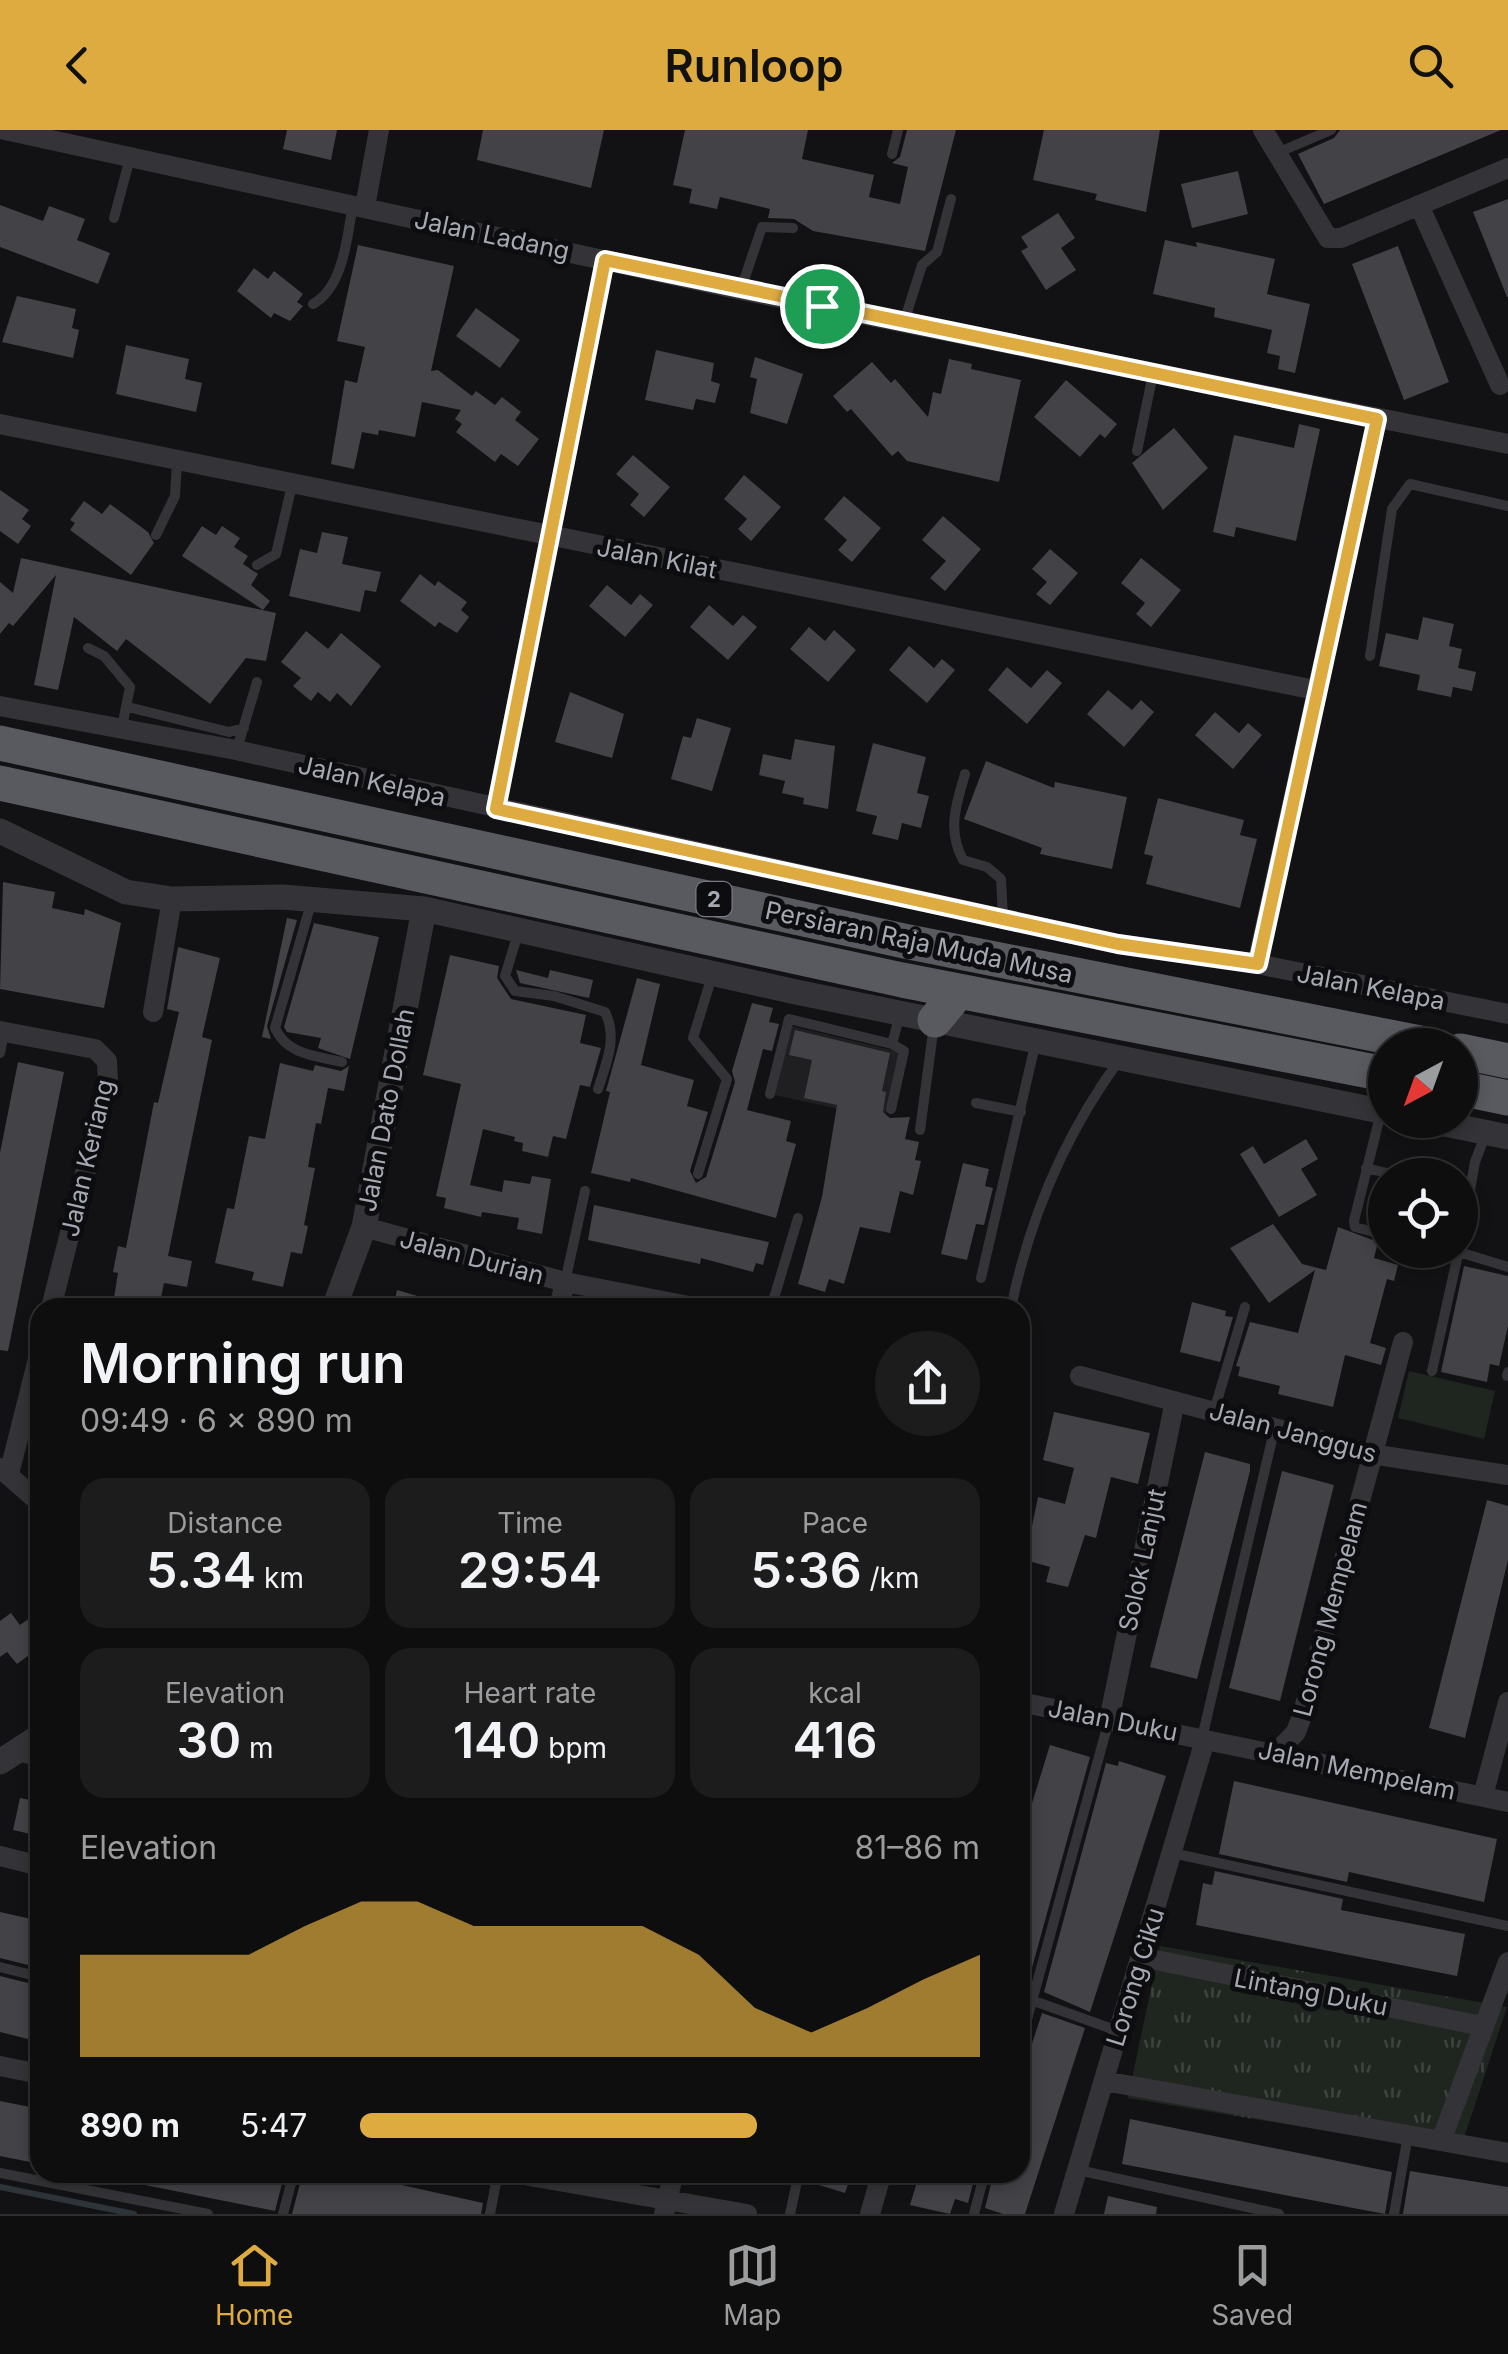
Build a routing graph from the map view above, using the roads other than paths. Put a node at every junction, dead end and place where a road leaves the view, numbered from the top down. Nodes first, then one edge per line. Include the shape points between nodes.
1 (6, 130) edge
2 (379, 130) edge
3 (898, 130) edge
4 (1263, 130) edge
5 (1331, 130) edge
6 (892, 154) dead end
7 (1276, 154) junction
8 (130, 156) junction
9 (1508, 168) edge
10 (951, 200) dead end
11 (1419, 205) junction
12 (359, 206) junction
13 (114, 218) dead end
14 (794, 228) dead end
15 (605, 260) junction
16 (740, 290) junction
17 (314, 304) dead end
18 (904, 323) junction
19 (1153, 374) junction
20 (1500, 385) dead end
21 (1377, 419) junction
22 (0, 424) edge
23 (1508, 444) edge
24 (1137, 451) dead end
25 (176, 462) junction
26 (292, 486) junction
27 (1508, 506) edge
28 (156, 535) dead end
29 (550, 537) junction
30 (257, 566) dead end
31 (88, 648) dead end
32 (1370, 656) dead end
33 (257, 682) dead end
34 (1315, 690) junction
35 (0, 706) edge
36 (125, 717) junction
37 (244, 728) junction
38 (0, 743) edge
39 (236, 750) junction
40 (966, 774) dead end
41 (0, 783) edge
42 (496, 809) junction
43 (0, 831) edge
44 (312, 899) junction
45 (172, 900) junction
46 (424, 909) junction
47 (1003, 919) junction
48 (519, 929) junction
49 (1258, 964) junction
50 (714, 972) junction
51 (796, 992) junction
52 (958, 992) junction
53 (153, 1012) dead end
54 (900, 1013) junction
55 (1508, 1014) edge
56 (789, 1019) junction
57 (936, 1020) junction
58 (2, 1031) edge
59 (1368, 1033) edge
60 (1036, 1040) junction
61 (892, 1044) junction
62 (0, 1053) edge
63 (1478, 1054) edge
64 (1121, 1058) junction
65 (1508, 1060) edge
66 (342, 1062) dead end
67 (1368, 1071) edge
68 (598, 1090) dead end
69 (1478, 1092) edge
70 (770, 1094) dead end
71 (1508, 1098) edge
72 (976, 1103) dead end
73 (1368, 1108) edge
74 (892, 1109) dead end
75 (1021, 1112) junction
76 (920, 1130) dead end
77 (1497, 1135) edge
78 (1375, 1138) edge
79 (1478, 1158) edge
80 (1366, 1168) joint
81 (698, 1174) dead end
82 (584, 1191) dead end
83 (798, 1218) dead end
84 (364, 1227) junction
85 (1368, 1230) edge
86 (1478, 1256) edge
87 (1508, 1267) edge
88 (1455, 1268) edge
89 (980, 1278) dead end
90 (565, 1282) junction
91 (54, 1298) edge
92 (338, 1298) edge
93 (561, 1298) edge
94 (647, 1298) edge
95 (774, 1298) edge
96 (1013, 1298) edge
97 (1246, 1307) dead end
98 (1403, 1342) dead end
99 (1432, 1371) dead end
100 (1080, 1376) dead end
101 (30, 1384) edge
102 (1175, 1401) junction
103 (1214, 1410) junction
104 (1274, 1430) junction
105 (1371, 1454) junction
106 (4, 1471) edge
107 (1508, 1474) edge
108 (30, 1494) edge
109 (1508, 1702) edge
110 (1030, 1706) edge
111 (1109, 1720) junction
112 (1204, 1739) junction
113 (30, 1742) edge
114 (1276, 1753) junction
115 (6, 1758) edge
116 (1482, 1796) junction
117 (1508, 1802) edge
118 (1172, 1853) junction
119 (0, 1856) edge
120 (30, 1864) edge
121 (1508, 1926) edge
122 (1140, 1957) junction
123 (1508, 1962) edge
124 (0, 1967) edge
125 (30, 1974) edge
126 (1032, 2000) junction
127 (1030, 2008) edge
128 (1482, 2026) junction
129 (1118, 2030) junction
130 (0, 2066) edge
131 (30, 2072) edge
132 (1104, 2081) junction
133 (1408, 2135) junction
134 (1442, 2142) junction
135 (1508, 2153) edge
136 (1077, 2170) junction
137 (0, 2173) edge
138 (30, 2176) edge
139 (75, 2183) edge
140 (291, 2183) edge
141 (496, 2183) edge
142 (557, 2183) edge
143 (797, 2183) edge
144 (879, 2183) edge
145 (982, 2183) edge
146 (665, 2207) edge
147 (208, 2214) edge
148 (284, 2214) edge
149 (490, 2214) edge
150 (747, 2214) edge
151 (790, 2214) edge
152 (870, 2214) edge
153 (974, 2214) edge
154 (1064, 2214) edge
155 (1279, 2214) edge
156 (1394, 2214) edge

1 - 8 street, Jalan Ladang
2 - 12 street
3 - 6 lane
4 - 7 street
5 - 7 lane
7 - 11 street via 1328,238
8 - 12 street, Jalan Ladang
8 - 13 lane
9 - 11 street
10 - 18 lane via 937,252 922,265
11 - 20 street
12 - 15 street, Jalan Ladang
12 - 17 lane via 334,282
14 - 16 lane via 762,227
15 - 16 street, Jalan Ladang
15 - 29 street
16 - 18 street, Jalan Ladang
18 - 19 street, Jalan Ladang
19 - 21 street, Jalan Ladang
19 - 24 lane
21 - 23 street, Jalan Ladang
21 - 34 street
22 - 25 street, Jalan Kilat
25 - 26 street, Jalan Kilat
25 - 28 lane via 174,496
26 - 29 street, Jalan Kilat
26 - 30 lane via 276,554
27 - 32 lane via 1410,484 1400,493
29 - 34 street, Jalan Kilat
29 - 42 street
31 - 36 lane via 104,656 130,688
33 - 37 lane
34 - 49 street
35 - 36 street, Jalan Kelapa
36 - 37 lane via 228,732
36 - 39 street, Jalan Kelapa
37 - 39 lane
38 - 59 highway, Persiaran Raja Muda Musa / 2 via 885,936
39 - 42 street, Jalan Kelapa
40 - 47 lane via 954,813 954,842 962,860 1001,879
41 - 52 highway, Persiaran Raja Muda Musa / 2
42 - 47 street, Jalan Kelapa
43 - 45 street via 92,879
44 - 45 street
44 - 46 street
44 - 66 lane via 275,1028 293,1050
45 - 53 street
46 - 48 street
46 - 84 street, Jalan Dato Dollah
47 - 49 street, Jalan Kelapa
48 - 50 street
48 - 68 lane via 505,976 515,992 605,1012 610,1052
49 - 55 street, Jalan Kelapa
50 - 51 street
50 - 81 lane via 694,1038 727,1079
51 - 54 street
51 - 56 lane
52 - 57 highway
52 - 67 highway, Persiaran Raja Muda Musa / 2
54 - 57 street
54 - 61 lane
56 - 61 lane
56 - 70 lane
57 - 60 street
57 - 76 lane
58 - 62 lane
58 - 91 street, Jalan Keriang via 95,1049 107,1061 108,1082
60 - 64 street
60 - 75 lane
61 - 74 lane via 904,1050 904,1060
63 - 65 highway
64 - 73 street
64 - 96 lane via 1057,1158
69 - 71 highway
72 - 75 lane
75 - 89 lane
77 - 79 lane
78 - 80 lane
80 - 85 lane via 1355,1227
82 - 90 lane
83 - 95 lane
84 - 90 street, Jalan Durian
84 - 92 street, Jalan Dato Dollah
86 - 87 lane
88 - 99 lane
90 - 93 street
90 - 94 street, Jalan Durian
97 - 103 lane
98 - 105 street, Lorong Mempelam
100 - 102 street, Jalan Janggus
101 - 106 street
102 - 103 street, Jalan Janggus
102 - 111 street, Solok Lanjut
103 - 104 street, Jalan Janggus
104 - 105 street, Jalan Janggus
104 - 112 lane, Lorong Ciku
105 - 107 street, Jalan Janggus
105 - 114 street, Lorong Mempelam via 1302,1716
106 - 108 street
109 - 116 street
110 - 111 street, Jalan Duku
111 - 112 street, Jalan Duku
111 - 126 lane
112 - 114 street, Jalan Mempelam
112 - 118 street, Lorong Ciku
113 - 115 street
114 - 116 street, Jalan Mempelam
116 - 117 street, Jalan Mempelam
118 - 121 lane
118 - 122 street, Lorong Ciku
119 - 120 street
122 - 128 street, Lintang Duku
122 - 129 street, Lorong Ciku
123 - 128 street
124 - 125 lane
126 - 127 lane
126 - 129 lane
128 - 134 street
129 - 132 street, Lorong Ciku
130 - 131 street
132 - 133 street
132 - 136 street, Lorong Ciku
133 - 134 street
133 - 156 lane
134 - 135 street
136 - 154 street, Lorong Ciku
136 - 155 lane
137 - 138 lane
139 - 147 lane
140 - 148 lane
141 - 149 lane
142 - 146 street
143 - 151 lane
144 - 152 street
145 - 153 lane
146 - 150 street

